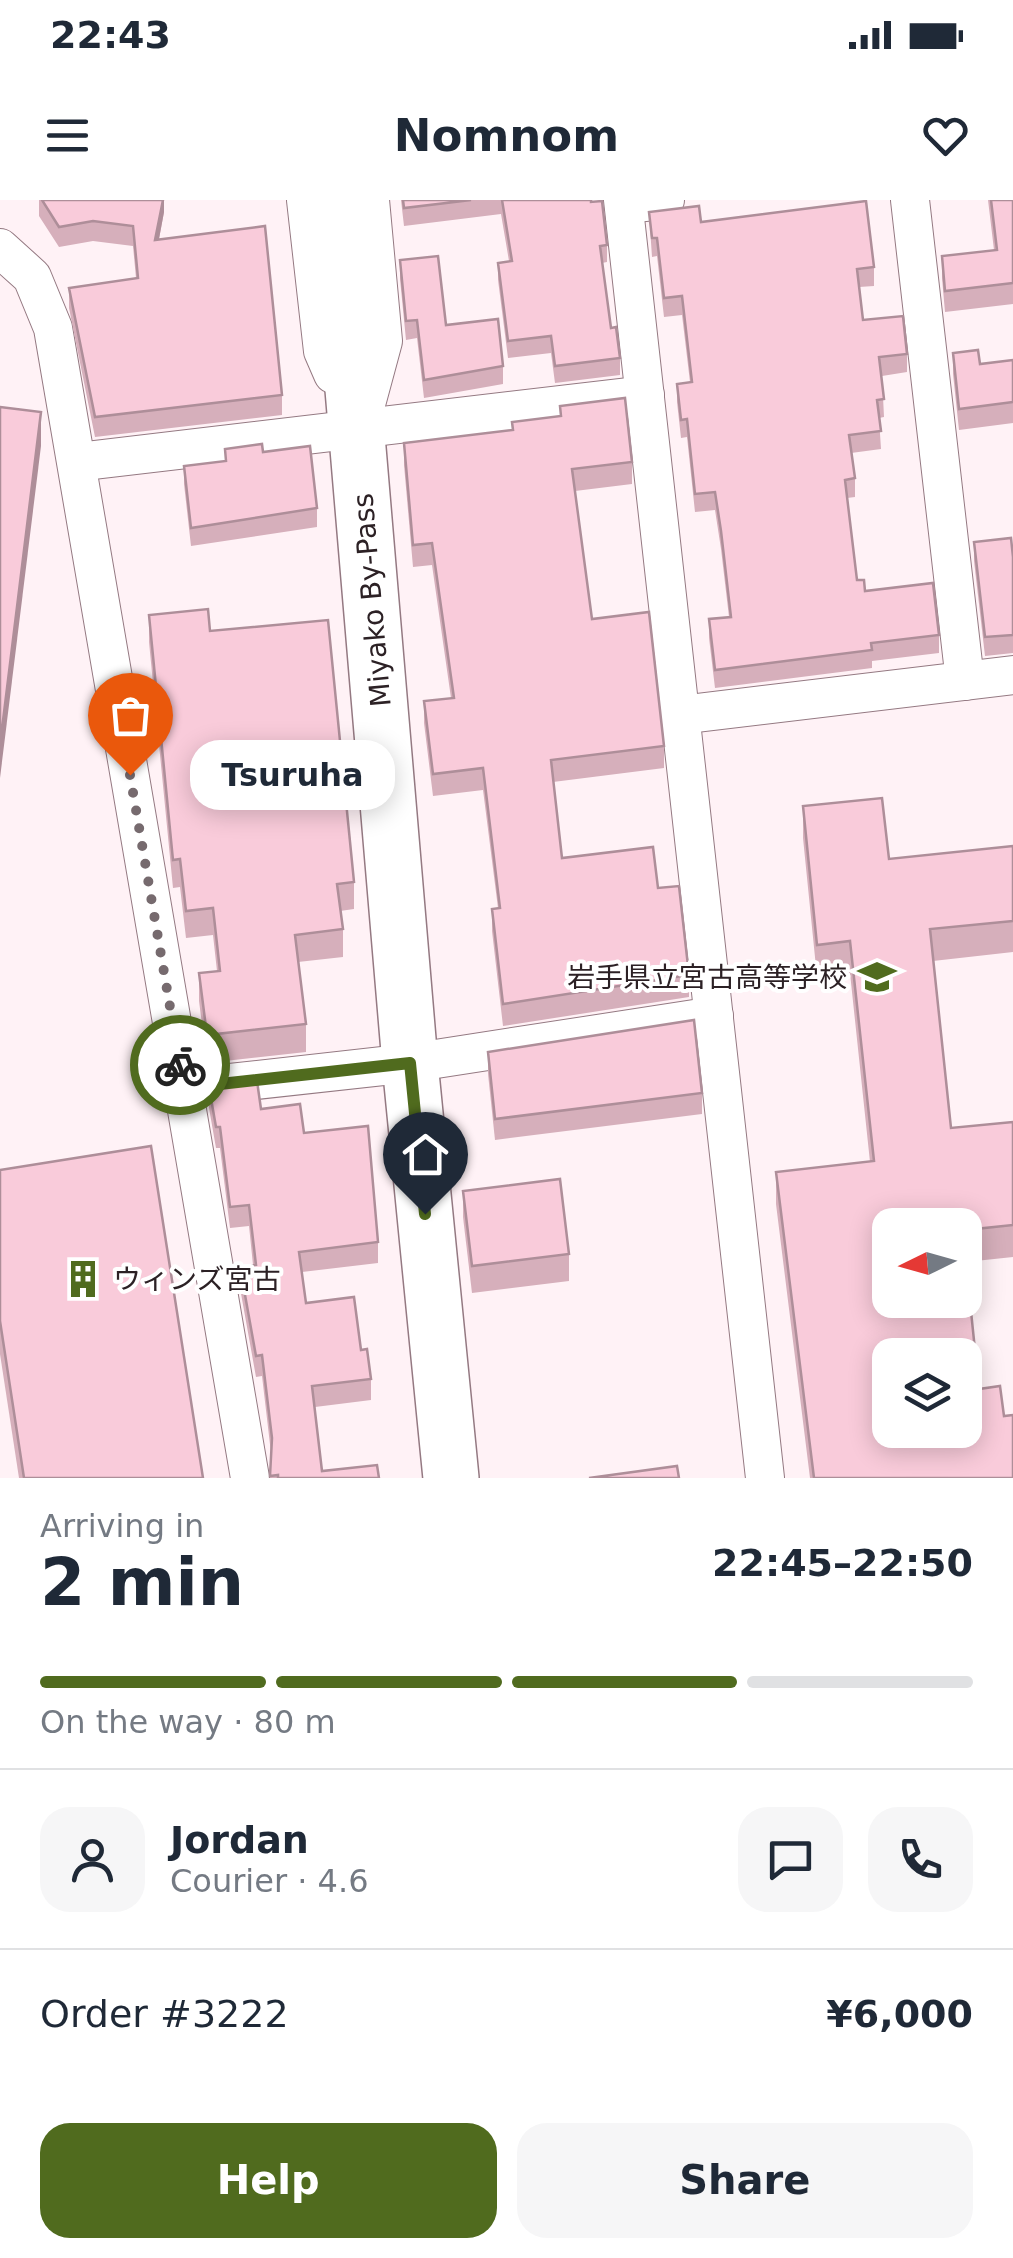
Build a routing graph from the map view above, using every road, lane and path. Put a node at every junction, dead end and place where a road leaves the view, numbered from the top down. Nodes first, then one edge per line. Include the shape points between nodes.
1 (306, 200) edge
2 (337, 200) edge
3 (370, 200) edge
4 (665, 200) edge
5 (910, 200) edge
6 (624, 202) edge
7 (0, 248) edge
8 (644, 395) junction
9 (358, 430) junction
10 (77, 462) junction
11 (1013, 676) edge
12 (964, 681) junction
13 (680, 715) junction
14 (714, 1016) junction
15 (410, 1063) junction
16 (184, 1088) junction
17 (250, 1478) edge
18 (451, 1478) edge
19 (765, 1478) edge

1 - 9 street via 323,352
2 - 9 highway, Miyako By-Pass
3 - 9 street via 382,340
4 - 6 street
5 - 12 street
6 - 8 street
7 - 10 street via 32,277 45,302
8 - 9 street
8 - 13 street
9 - 10 street
9 - 15 highway, Miyako By-Pass
10 - 16 street
11 - 12 street
12 - 13 street
13 - 14 street
14 - 15 street
14 - 19 street
15 - 16 street
15 - 18 highway, Miyako By-Pass
16 - 17 street

